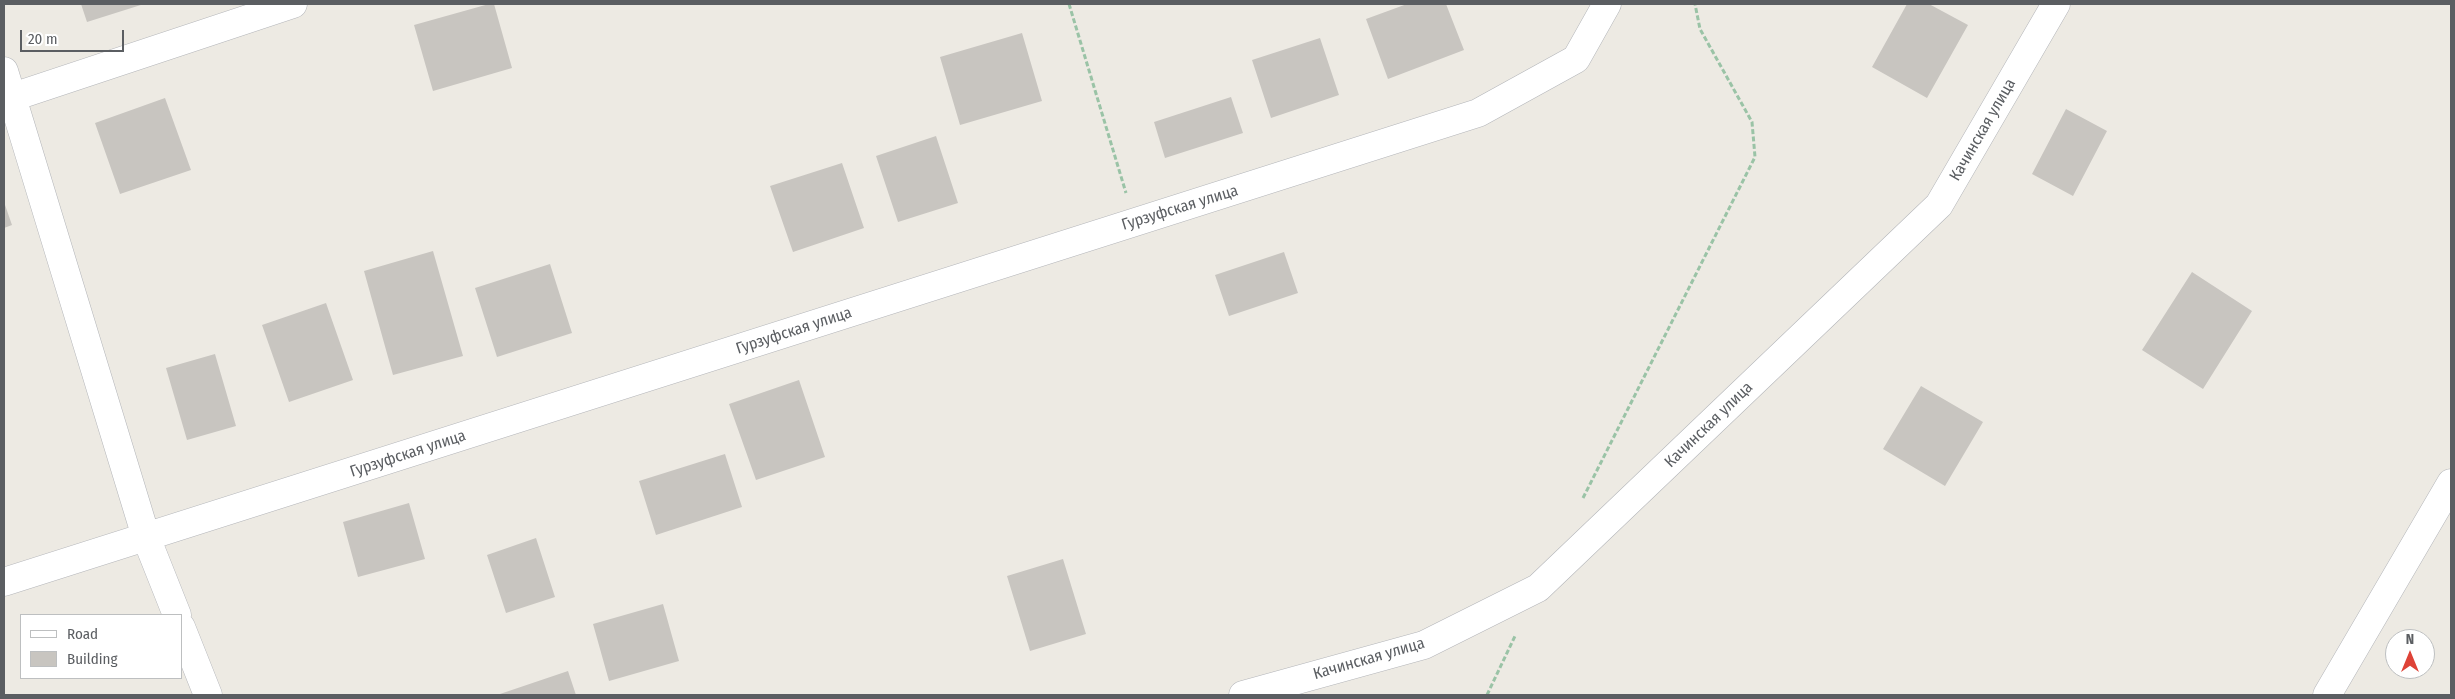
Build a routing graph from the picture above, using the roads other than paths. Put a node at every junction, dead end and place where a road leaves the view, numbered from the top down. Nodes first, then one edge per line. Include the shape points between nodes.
1 (293, 4) edge
2 (1607, 4) edge
3 (2056, 4) edge
4 (4, 71) edge
5 (8, 99) edge
6 (2451, 483) edge
7 (146, 537) junction
8 (4, 582) edge
9 (177, 614) edge
10 (182, 630) edge
11 (208, 695) edge
12 (1243, 695) edge
13 (2327, 695) edge

1 - 5 street
2 - 7 street, Гурзуфская улица via 1576,59 1478,113
3 - 12 street, Качинская улица via 1939,205 1538,588 1424,645
4 - 5 street
5 - 7 street
6 - 13 street
7 - 8 street, Гурзуфская улица
7 - 9 street
10 - 11 street

